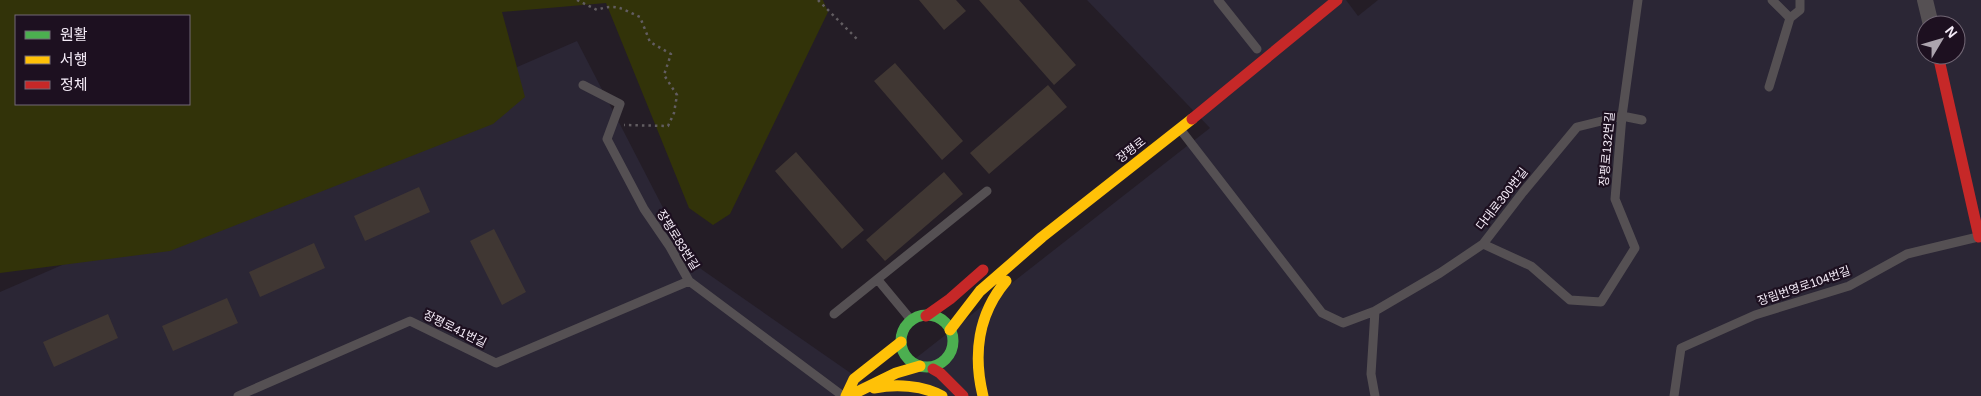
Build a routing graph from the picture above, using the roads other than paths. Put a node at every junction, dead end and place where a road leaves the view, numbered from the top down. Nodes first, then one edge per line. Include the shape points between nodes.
1 (1218, 0) edge
2 (1337, 0) edge
3 (1638, 0) edge
4 (1772, 0) edge
5 (1800, 0) edge
6 (1925, 0) edge
7 (1929, 15) edge
8 (1790, 18) junction
9 (1257, 49) joint
10 (1265, 58) junction
11 (1940, 65) edge
12 (584, 85) dead end
13 (1769, 87) dead end
14 (1622, 116) junction
15 (1172, 119) dead end
16 (1642, 120) dead end
17 (1179, 129) junction
18 (987, 191) dead end
19 (1980, 236) edge
20 (1483, 244) junction
21 (1017, 259) junction
22 (993, 262) dead end
23 (878, 280) junction
24 (689, 282) junction
25 (1375, 311) junction
26 (834, 314) dead end
27 (926, 316) junction
28 (912, 321) junction
29 (950, 330) junction
30 (901, 342) junction
31 (952, 347) junction
32 (958, 362) dead end
33 (925, 366) junction
34 (967, 382) dead end
35 (868, 389) junction
36 (238, 396) edge
37 (846, 396) edge
38 (942, 396) edge
39 (963, 396) edge
40 (976, 396) edge
41 (983, 396) edge
42 (1375, 396) edge
43 (1674, 396) edge

1 - 9 lane
2 - 10 street, 장평로
3 - 14 lane, 장평로132번길
4 - 8 lane
5 - 8 lane via 1800,10
6 - 7 street
8 - 13 lane
9 - 10 street
10 - 17 street, 장평로
11 - 19 street
12 - 24 lane, 장평로83번길 via 620,104 607,139 644,209
14 - 16 lane, 다대로300번길
14 - 20 lane, 다대로300번길 via 1577,127
14 - 20 lane, 장평로132번길 via 1615,199 1635,248 1601,302 1570,300 1531,266
15 - 17 street
17 - 21 street, 장평로
17 - 25 lane, 다대로300번길 via 1322,313 1343,323
18 - 23 lane
19 - 43 lane, 장림번영로104번길 via 1907,254 1849,286 1755,315 1681,348
20 - 25 lane, 다대로300번길
21 - 29 street, 장평로 via 980,291
21 - 41 street via 980,326 978,359
22 - 27 street
23 - 26 lane
23 - 28 lane
24 - 36 lane, 장평로41번길 via 496,363 410,321
24 - 37 lane, 장평로83번길
25 - 42 lane via 1371,374
27 - 28 street
27 - 29 street via 938,318
28 - 30 street via 904,330
29 - 31 street
30 - 33 street via 910,360
30 - 37 street via 854,379
31 - 32 street
31 - 33 street via 942,362
33 - 35 street via 900,371
33 - 39 street via 940,373
34 - 40 street
35 - 37 street
35 - 38 street via 900,386 936,391

